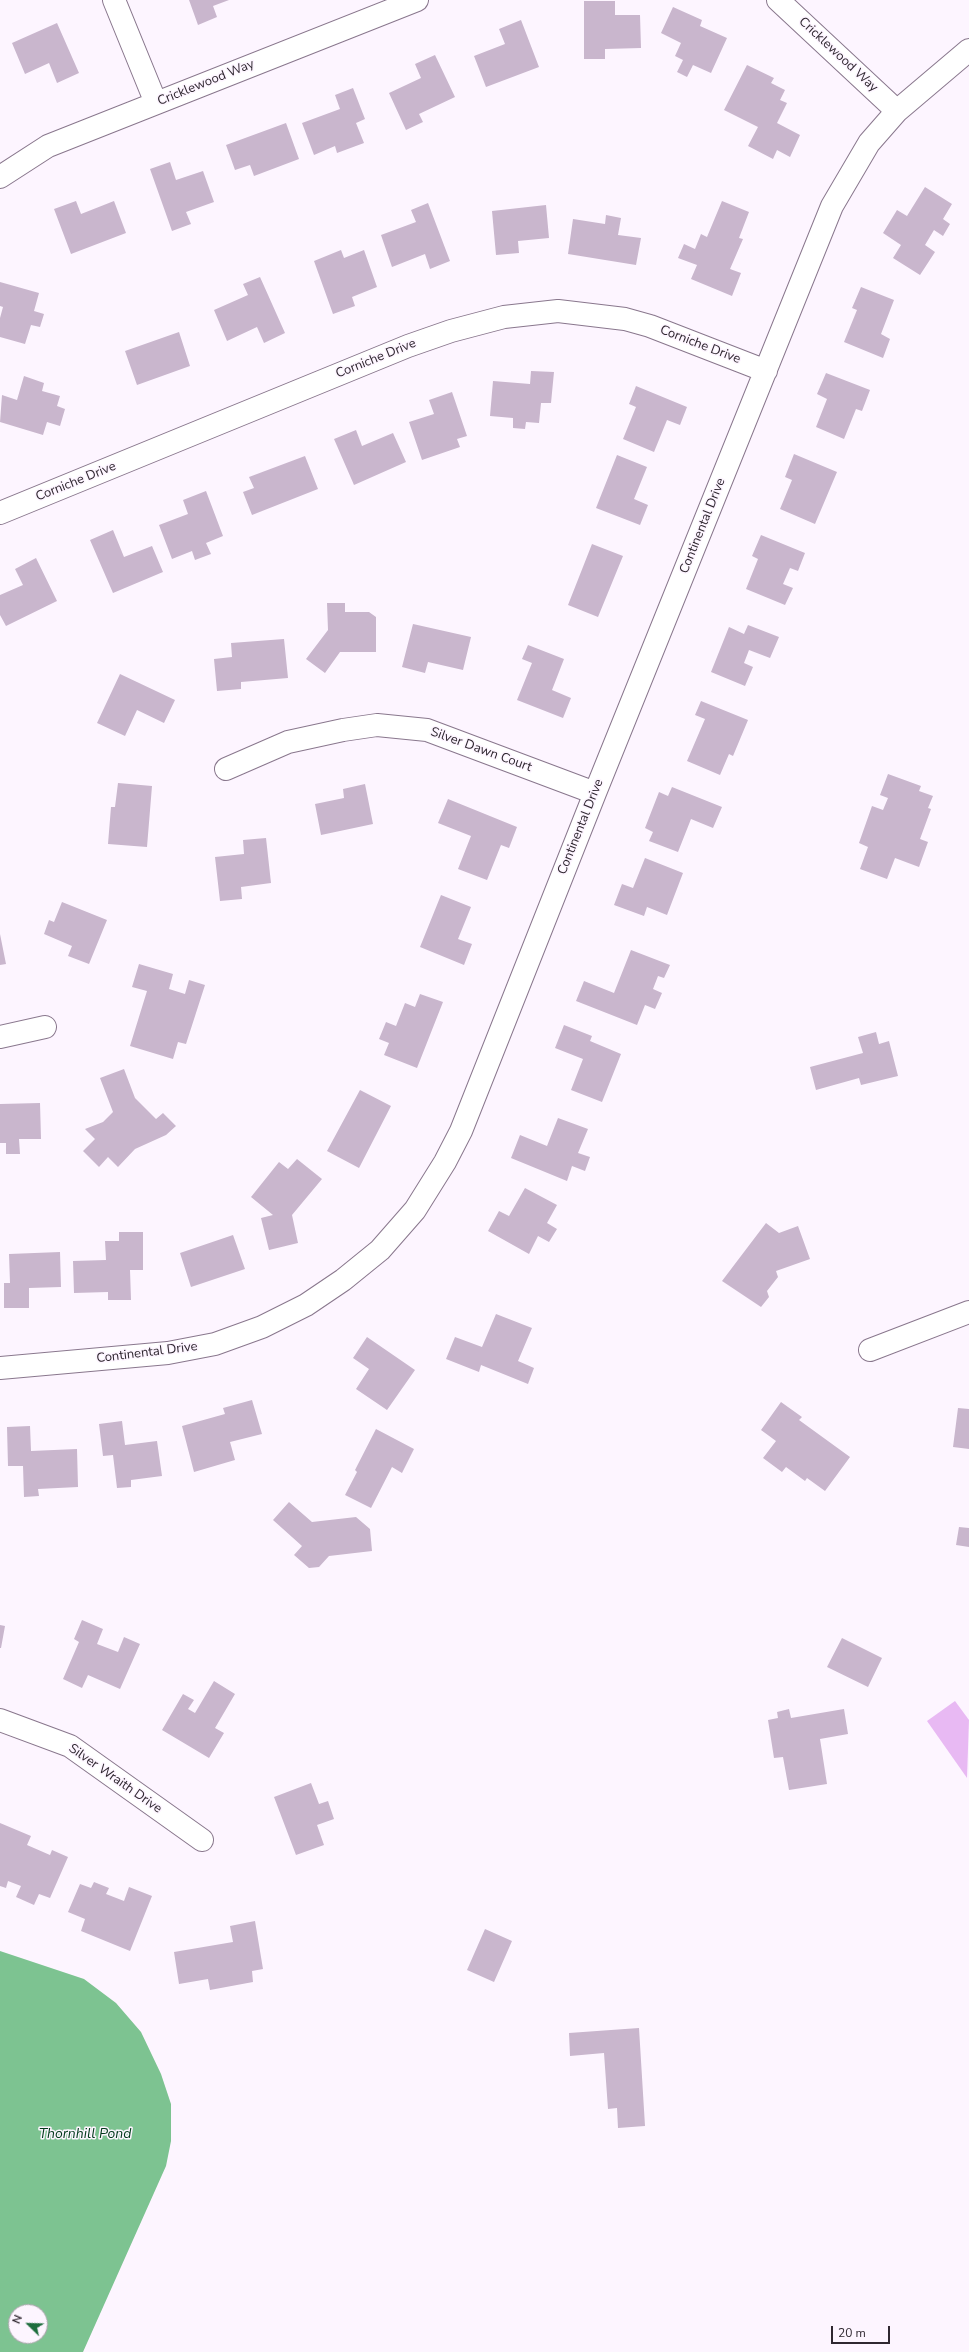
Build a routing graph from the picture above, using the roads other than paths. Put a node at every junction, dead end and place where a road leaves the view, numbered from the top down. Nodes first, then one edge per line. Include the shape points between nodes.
1 (114, 0) edge
2 (417, 0) edge
3 (778, 0) edge
4 (969, 50) edge
5 (156, 103) junction
6 (897, 111) junction
7 (0, 177) edge
8 (766, 371) junction
9 (0, 513) edge
10 (226, 769) dead end
11 (594, 793) junction
12 (45, 1027) dead end
13 (0, 1037) edge
14 (969, 1312) edge
15 (870, 1350) dead end
16 (0, 1368) edge
17 (0, 1720) edge
18 (202, 1840) dead end

1 - 5 street
2 - 5 street, Cricklewood Way
3 - 6 street, Cricklewood Way
4 - 6 street, Continental Drive
5 - 7 street, Cricklewood Way via 48,146
6 - 8 street, Continental Drive via 869,143 832,206
8 - 9 street, Corniche Drive via 650,326 625,319 558,311 504,318 450,331 408,346
8 - 11 street, Continental Drive
10 - 11 street, Silver Dawn Court via 288,742 377,725 427,730
11 - 16 street, Continental Drive via 461,1131 415,1210 380,1250 343,1280 306,1305 262,1327 215,1344 168,1353
12 - 13 street
14 - 15 street
17 - 18 street, Silver Wraith Drive via 70,1746

